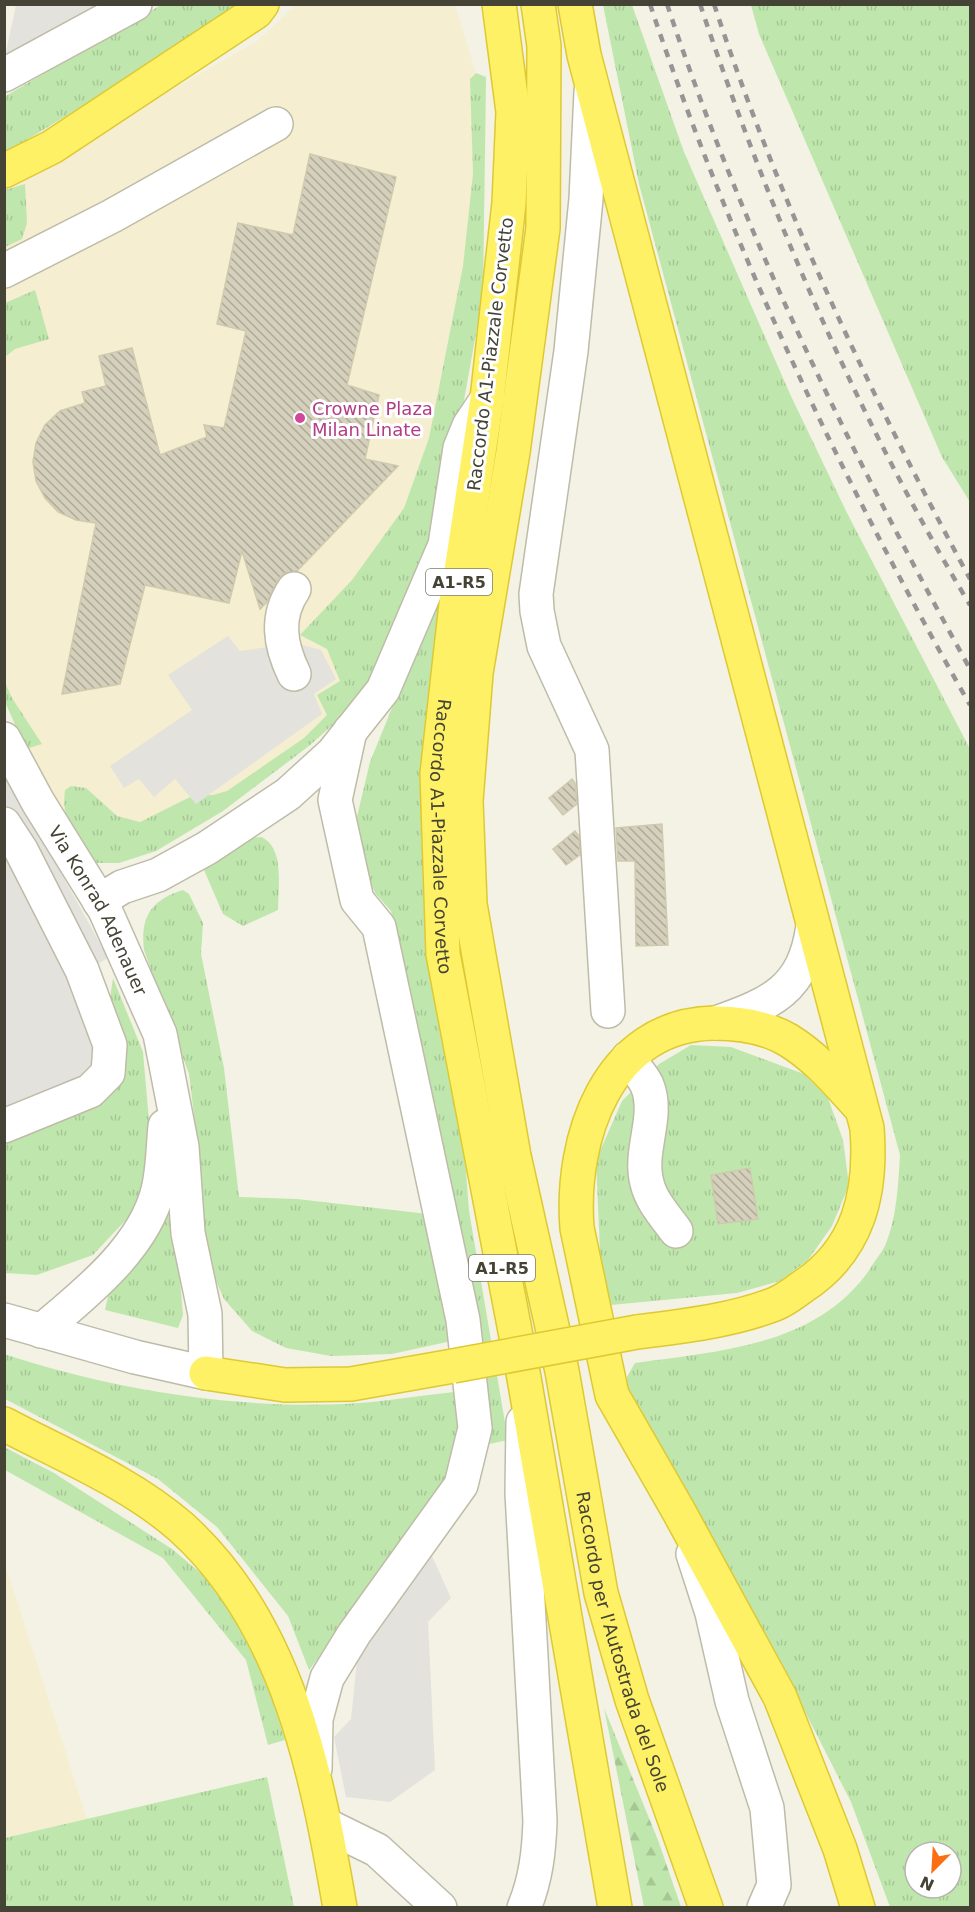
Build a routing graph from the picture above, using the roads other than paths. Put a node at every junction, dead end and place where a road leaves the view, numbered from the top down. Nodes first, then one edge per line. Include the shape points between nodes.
1 (135, 4) edge
2 (262, 4) edge
3 (538, 4) edge
4 (575, 4) edge
5 (499, 10) edge
6 (4, 75) edge
7 (592, 84) junction
8 (276, 124) dead end
9 (4, 171) edge
10 (4, 271) edge
11 (487, 399) junction
12 (294, 589) dead end
13 (294, 674) dead end
14 (350, 731) junction
15 (4, 739) edge
16 (4, 824) edge
17 (99, 900) junction
18 (813, 926) junction
19 (608, 1011) dead end
20 (716, 1023) junction
21 (628, 1058) junction
22 (169, 1091) junction
23 (861, 1109) junction
24 (4, 1126) edge
25 (676, 1231) dead end
26 (4, 1320) edge
27 (41, 1331) junction
28 (562, 1371) joint
29 (206, 1373) junction
30 (524, 1378) junction
31 (4, 1424) edge
32 (678, 1510) junction
33 (315, 1773) junction
34 (326, 1825) junction
35 (777, 1900) edge
36 (340, 1908) edge
37 (440, 1908) edge
38 (524, 1908) edge
39 (615, 1908) edge
40 (706, 1908) edge
41 (858, 1908) edge

1 - 6 street
2 - 9 highway via 256,12 52,147
3 - 28 highway, Raccordo A1-Piazzale Corvetto / A1-R5 via 544,46 543,228 513,452 476,674 466,801 470,904 514,1156
4 - 7 highway
5 - 11 highway, Raccordo A1-Piazzale Corvetto / A1-R5 via 513,112 509,203
7 - 18 highway
7 - 19 street via 572,351 536,594 544,646 591,750
8 - 10 street
11 - 14 street via 460,448 445,545 383,690
11 - 30 highway, Raccordo A1-Piazzale Corvetto / A1-R5 via 456,604 437,774 443,954
12 - 13 street via 284,604 282,619 285,656
14 - 17 street via 333,753 288,794 207,848 158,875
14 - 33 street via 335,800 357,900 379,927 463,1320 475,1428 461,1485 327,1678 316,1719
15 - 17 street, Via Konrad Adenauer
16 - 24 street via 82,970 110,1045 108,1073 90,1090
17 - 22 street, Via Konrad Adenauer via 160,1034
18 - 20 street via 805,962 795,980 776,997
18 - 23 highway
20 - 21 highway via 667,1032
20 - 23 highway via 745,1025 787,1039 820,1064
21 - 25 street via 648,1085 650,1123 644,1154 647,1184
21 - 32 highway via 607,1085 587,1127 575,1200 578,1228 612,1395
22 - 27 street, Via Konrad Adenauer via 158,1191 143,1224 95,1286
22 - 29 street, Via Konrad Adenauer via 182,1147 188,1233 205,1314
23 - 29 highway, bridge via 867,1128 867,1184 850,1239 824,1273 777,1304 713,1322 351,1384 285,1385
26 - 27 street
27 - 29 street
28 - 40 highway, Raccordo per l'Autostrada del Sole via 601,1593 632,1700
30 - 38 street via 522,1492 540,1821 539,1851
30 - 39 highway
31 - 33 highway via 150,1504 182,1528 209,1557 257,1625 279,1669
32 - 35 street via 712,1613 732,1701 767,1808
32 - 41 highway via 780,1697 840,1849
33 - 34 highway
34 - 36 highway
34 - 37 street via 377,1850

